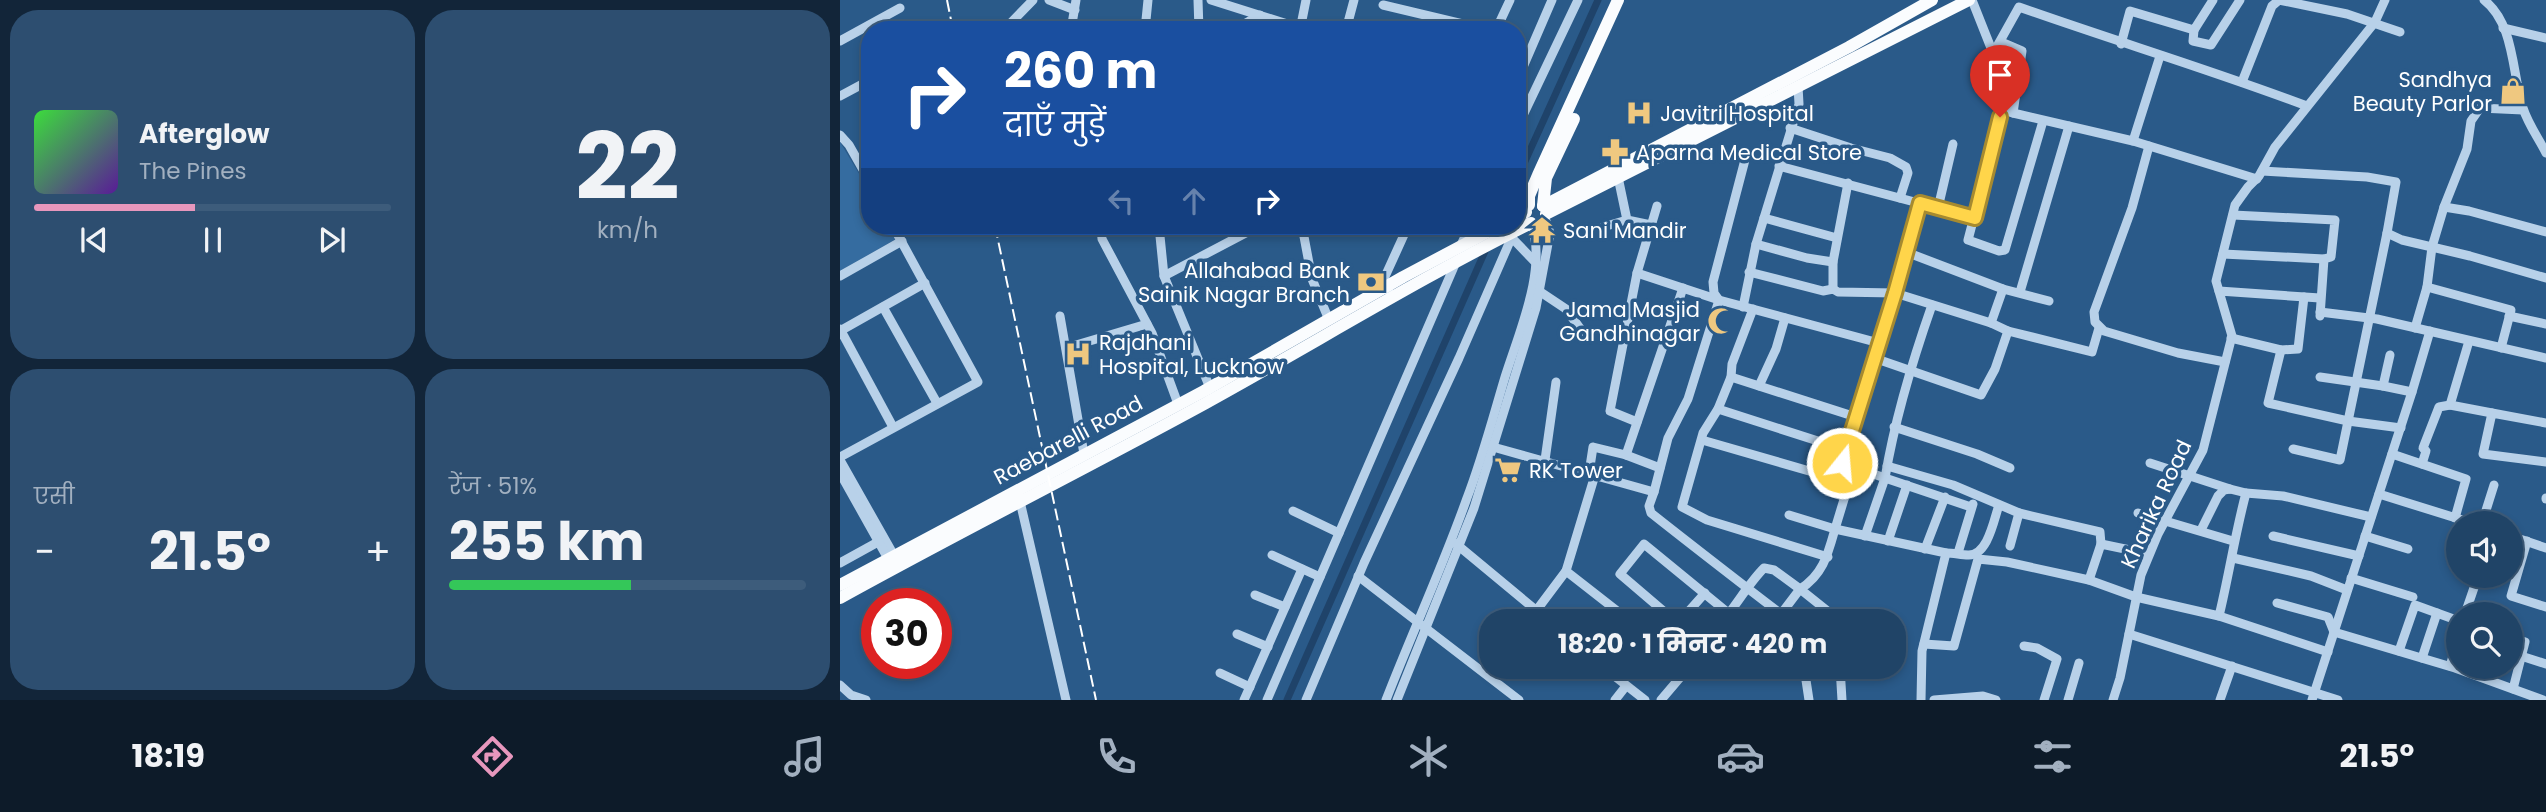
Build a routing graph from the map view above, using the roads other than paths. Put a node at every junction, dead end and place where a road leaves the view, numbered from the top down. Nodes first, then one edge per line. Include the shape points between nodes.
1 (1033, 0) edge
2 (1049, 0) edge
3 (1148, 0) edge
4 (1198, 0) edge
5 (1211, 0) edge
6 (1306, 0) edge
7 (1354, 0) edge
8 (1510, 0) edge
9 (1552, 0) edge
10 (1578, 0) edge
11 (1618, 0) edge
12 (1626, 0) edge
13 (1932, 0) edge
14 (1970, 0) edge
15 (2213, 0) edge
16 (2240, 0) edge
17 (2284, 0) edge
18 (2385, 0) edge
19 (2484, 0) edge
20 (2017, 4) edge
21 (2318, 4) edge
22 (1075, 5) edge
23 (1383, 5) dead end
24 (900, 8) dead end
25 (1260, 15) junction
26 (876, 21) edge
27 (1013, 21) edge
28 (1146, 21) edge
29 (1199, 21) edge
30 (1250, 21) edge
31 (1277, 21) edge
32 (1302, 21) edge
33 (1348, 21) edge
34 (1450, 21) edge
35 (1500, 21) edge
36 (2375, 22) junction
37 (2503, 28) junction
38 (861, 29) edge
39 (2194, 30) junction
40 (2400, 32) dead end
41 (2546, 38) edge
42 (840, 41) edge
43 (2001, 42) junction
44 (2121, 44) junction
45 (2161, 56) junction
46 (1526, 60) edge
47 (2242, 82) junction
48 (861, 85) edge
49 (1798, 86) junction
50 (840, 96) edge
51 (2307, 106) junction
52 (1526, 109) edge
53 (2524, 110) junction
54 (2013, 113) junction
55 (2043, 121) junction
56 (2069, 126) junction
57 (1790, 128) junction
58 (840, 135) edge
59 (2133, 141) junction
60 (1953, 144) dead end
61 (2149, 146) junction
62 (2546, 153) edge
63 (1746, 156) dead end
64 (861, 166) edge
65 (1779, 166) junction
66 (2259, 175) junction
67 (1618, 177) junction
68 (1848, 183) junction
69 (1900, 198) junction
70 (1920, 203) junction
71 (1657, 206) dead end
72 (2444, 207) junction
73 (1938, 208) junction
74 (1545, 213) junction
75 (1526, 214) edge
76 (2233, 215) junction
77 (1764, 218) junction
78 (1975, 218) junction
79 (1627, 220) junction
80 (1651, 225) junction
81 (1602, 227) dead end
82 (2546, 232) edge
83 (2387, 233) junction
84 (898, 235) edge
85 (1102, 235) edge
86 (1160, 235) edge
87 (1304, 235) edge
88 (1403, 235) edge
89 (1466, 235) edge
90 (1479, 235) edge
91 (1505, 235) edge
92 (1507, 235) edge
93 (1508, 235) edge
94 (1239, 236) edge
95 (1837, 238) junction
96 (902, 241) junction
97 (1756, 244) junction
98 (1461, 245) junction
99 (2432, 247) junction
100 (1906, 252) junction
101 (2223, 254) junction
102 (2324, 259) junction
103 (1456, 262) junction
104 (1833, 262) junction
105 (1536, 263) junction
106 (1749, 272) junction
107 (1637, 273) junction
108 (840, 276) edge
109 (1164, 276) junction
110 (2546, 278) edge
111 (925, 284) junction
112 (2427, 287) junction
113 (1683, 288) junction
114 (1833, 289) junction
115 (2003, 289) junction
116 (1539, 291) junction
117 (2219, 291) junction
118 (1390, 292) junction
119 (2020, 292) junction
120 (1895, 293) junction
121 (2304, 297) junction
122 (2320, 298) junction
123 (1719, 300) junction
124 (2049, 302) dead end
125 (1933, 305) junction
126 (883, 307) junction
127 (1748, 308) junction
128 (1060, 316) dead end
129 (2510, 316) junction
130 (1785, 318) junction
131 (2370, 318) junction
132 (1329, 320) junction
133 (1991, 323) junction
134 (1147, 324) junction
135 (2546, 324) edge
136 (2099, 328) junction
137 (2415, 328) junction
138 (840, 330) edge
139 (2008, 331) junction
140 (2430, 331) junction
141 (1587, 338) dead end
142 (2231, 338) junction
143 (2469, 341) junction
144 (1879, 344) junction
145 (1066, 348) junction
146 (2501, 348) junction
147 (2281, 350) junction
148 (2390, 355) dead end
149 (1874, 358) junction
150 (2546, 358) edge
151 (2225, 362) junction
152 (1909, 370) junction
153 (1731, 377) junction
154 (2320, 377) dead end
155 (1556, 382) dead end
156 (2358, 382) junction
157 (1759, 386) junction
158 (2384, 386) junction
159 (1210, 388) junction
160 (2413, 392) junction
161 (937, 403) junction
162 (1178, 404) junction
163 (2449, 405) junction
164 (1717, 409) junction
165 (2492, 413) junction
166 (1856, 416) junction
167 (2348, 421) junction
168 (1637, 422) junction
169 (2546, 423) edge
170 (893, 427) junction
171 (1894, 427) junction
172 (2401, 428) junction
173 (1702, 440) junction
174 (1493, 447) junction
175 (2293, 449) dead end
176 (1846, 450) junction
177 (1084, 454) junction
178 (2392, 454) junction
179 (1626, 455) junction
180 (840, 458) edge
181 (1545, 460) junction
182 (2546, 462) edge
183 (1842, 463) junction
184 (2150, 463) dead end
185 (2421, 464) junction
186 (1887, 466) junction
187 (1660, 468) junction
188 (2010, 468) dead end
189 (840, 474) edge
190 (1592, 474) junction
191 (2189, 475) junction
192 (1885, 478) junction
193 (1837, 479) junction
194 (1907, 485) junction
195 (2494, 485) dead end
196 (843, 487) edge
197 (2230, 489) junction
198 (1654, 492) junction
199 (2246, 493) junction
200 (2379, 494) junction
201 (1018, 495) junction
202 (1945, 496) junction
203 (1977, 496) junction
204 (1998, 505) junction
205 (1971, 507) junction
206 (1293, 511) dead end
207 (2457, 511) edge
208 (2486, 511) edge
209 (2019, 513) junction
210 (2138, 513) dead end
211 (1789, 515) dead end
212 (2446, 515) edge
213 (2371, 517) junction
214 (2165, 520) junction
215 (1835, 529) junction
216 (2201, 530) junction
217 (1339, 533) junction
218 (1865, 536) junction
219 (2273, 536) dead end
220 (2365, 536) junction
221 (1451, 540) junction
222 (2523, 540) edge
223 (1888, 541) junction
224 (2233, 541) junction
225 (2527, 541) junction
226 (878, 542) junction
227 (2101, 544) junction
228 (1459, 546) junction
229 (2010, 546) dead end
230 (2546, 548) edge
231 (1925, 549) junction
232 (2408, 549) dead end
233 (1958, 553) junction
234 (1946, 554) junction
235 (2150, 554) junction
236 (1272, 555) dead end
237 (2359, 556) junction
238 (1828, 557) junction
239 (2233, 558) junction
240 (894, 562) junction
241 (840, 563) edge
242 (1302, 569) junction
243 (1566, 571) junction
244 (1358, 576) junction
245 (1320, 578) junction
246 (2351, 578) junction
247 (2089, 580) junction
248 (840, 585) edge
249 (1748, 589) junction
250 (1800, 589) junction
251 (2347, 590) junction
252 (1705, 593) junction
253 (1255, 594) dead end
254 (2136, 597) junction
255 (2413, 597) dead end
256 (840, 598) edge
257 (2277, 603) dead end
258 (1285, 607) junction
259 (2546, 607) edge
260 (1534, 609) edge
261 (1538, 609) edge
262 (1615, 609) edge
263 (1661, 609) edge
264 (1691, 609) edge
265 (1720, 609) edge
266 (1733, 609) edge
267 (1774, 609) edge
268 (1790, 609) edge
269 (1825, 609) edge
270 (2437, 613) junction
271 (2219, 616) junction
272 (2446, 616) edge
273 (1418, 620) junction
274 (1426, 627) junction
275 (2334, 632) junction
276 (1237, 634) dead end
277 (2129, 634) junction
278 (1924, 644) junction
279 (2024, 646) dead end
280 (1268, 647) junction
281 (2399, 651) junction
282 (2328, 652) junction
283 (2523, 657) edge
284 (2422, 658) junction
285 (2079, 663) dead end
286 (2546, 664) edge
287 (2446, 665) edge
288 (2232, 666) junction
289 (1220, 673) dead end
290 (1618, 679) edge
291 (1679, 679) edge
292 (1806, 679) edge
293 (1841, 679) edge
294 (2492, 679) edge
295 (2515, 679) edge
296 (840, 685) edge
297 (1626, 686) junction
298 (1250, 687) junction
299 (2513, 689) junction
300 (2314, 696) edge
301 (866, 700) edge
302 (1066, 700) edge
303 (1244, 700) edge
304 (1266, 700) edge
305 (1306, 700) edge
306 (1386, 700) edge
307 (1397, 700) edge
308 (1519, 700) edge
309 (1615, 700) edge
310 (1645, 700) edge
311 (1661, 700) edge
312 (1809, 700) edge
313 (1842, 700) edge
314 (1921, 700) edge
315 (1934, 700) edge
316 (1996, 700) edge
317 (2044, 700) edge
318 (2068, 700) edge
319 (2113, 700) edge
320 (2220, 700) edge
321 (2338, 700) edge
322 (2543, 700) edge

1 - 27 street
2 - 22 street
3 - 28 street
4 - 29 street
5 - 25 street
6 - 32 street
7 - 33 street
8 - 35 street
9 - 46 street
10 - 52 street
11 - 75 main road via 1538,175
12 - 74 main road via 1546,178
13 - 74 main road
14 - 43 street via 1991,48 1997,49
14 - 49 main road
15 - 39 street
16 - 39 street via 2211,46 2193,41
17 - 21 street
17 - 47 street via 2272,6
18 - 36 street, Kharika Road
19 - 37 street
20 - 43 street
20 - 44 street
21 - 36 street
23 - 34 street
24 - 26 street
25 - 30 street
25 - 31 street
36 - 40 street
36 - 51 street, Kharika Road
37 - 41 street
37 - 53 street
38 - 42 street
39 - 44 street via 2130,10
43 - 54 street via 2022,51
44 - 45 street
45 - 47 street
45 - 59 street
47 - 51 street
48 - 50 street
49 - 57 street via 1799,104
49 - 67 main road
51 - 66 street, Kharika Road
53 - 62 street
53 - 72 street via 2480,108 2471,121 2467,149
54 - 55 street
54 - 78 street via 2005,111 2000,117
55 - 56 street
55 - 78 street via 2005,250 1968,240
56 - 59 street
56 - 119 street
57 - 65 street
57 - 69 street via 1906,167
58 - 64 street
59 - 61 street
60 - 73 street
61 - 66 street
61 - 136 street via 2094,312
63 - 123 street via 1713,282
65 - 68 street
65 - 77 street
66 - 76 street, Kharika Road via 2241,196
66 - 83 street via 2367,177 2396,182
67 - 74 main road
67 - 79 street
68 - 69 street
68 - 95 street
69 - 70 street
70 - 73 street
70 - 100 street
71 - 80 street
72 - 82 street
72 - 99 street
73 - 78 street
74 - 75 main road via 1539,223
74 - 75 main road via 1537,203
74 - 116 street via 1550,233
75 - 105 street via 1537,238
76 - 101 street, Kharika Road
76 - 102 street via 2335,220 2331,257
77 - 95 street
77 - 97 street
79 - 80 street
79 - 81 street
80 - 107 street
83 - 99 street
83 - 131 street
84 - 96 street
85 - 134 street
86 - 109 street
87 - 132 street via 1312,279
88 - 118 street via 1383,281
89 - 98 street
90 - 98 main road
91 - 103 main road
92 - 244 street
93 - 105 street
94 - 109 street
95 - 104 street
96 - 108 street
96 - 111 street
97 - 104 street
97 - 106 street
98 - 118 main road
99 - 110 street
99 - 112 street
100 - 115 street
100 - 120 street
101 - 102 street
101 - 117 street, Kharika Road via 2216,281
102 - 122 street
103 - 118 main road
103 - 217 street
104 - 114 street
105 - 221 street via 1521,326
106 - 114 street via 1823,291
106 - 127 street
107 - 113 street
107 - 168 street via 1610,411
109 - 159 street
111 - 126 street
111 - 161 street via 978,382
112 - 129 street via 2511,310
112 - 137 street
113 - 123 street
113 - 168 street
114 - 120 street
115 - 119 street
115 - 133 street
116 - 141 street via 1566,309
116 - 174 street
117 - 121 street
117 - 142 street, Kharika Road
118 - 132 main road, Raebarelli Road
118 - 201 main road via 1204,404
119 - 124 street
120 - 125 street
120 - 144 street
121 - 122 street
121 - 147 street via 2298,349
122 - 131 street via 2320,315
123 - 127 street
123 - 187 street via 1688,400 1668,438
125 - 133 street
125 - 152 street
126 - 138 street
126 - 161 street
127 - 130 street
127 - 153 street
128 - 145 street
129 - 135 street
129 - 146 street
130 - 144 street
130 - 157 street
131 - 137 street
131 - 156 street
132 - 159 main road, Raebarelli Road
133 - 139 street
134 - 145 street
134 - 162 street
136 - 139 street via 2092,352
136 - 151 street via 2178,353
137 - 140 street
138 - 170 street
139 - 152 street via 1981,395
140 - 143 street
140 - 160 street
142 - 147 street
142 - 151 street, Kharika Road
143 - 146 street
143 - 163 street
144 - 149 street
145 - 177 street
146 - 150 street
147 - 167 street via 2268,403
148 - 158 street
149 - 152 street
149 - 166 street
151 - 191 street, Kharika Road via 2203,450
152 - 171 street
153 - 157 street
153 - 164 street
154 - 156 street
155 - 181 street
156 - 158 street
156 - 167 street
157 - 166 street
158 - 160 street
159 - 162 main road, Raebarelli Road
160 - 172 street
161 - 170 street
162 - 177 main road, Raebarelli Road
163 - 165 street
163 - 185 street via 2438,407
164 - 173 street
164 - 176 street
165 - 169 street
165 - 182 street via 2483,454
166 - 176 street
167 - 172 street
167 - 175 street via 2340,460
168 - 179 street
170 - 180 street
171 - 186 street
171 - 188 street
172 - 178 street
173 - 193 street
173 - 238 street via 1682,507 1707,520
174 - 181 street
174 - 228 street
176 - 183 street
177 - 201 main road, Raebarelli Road
178 - 185 street
178 - 200 street
179 - 187 street
179 - 190 street via 1593,447
180 - 240 street
181 - 190 street
183 - 192 street
183 - 193 street
184 - 191 street
185 - 207 street via 2466,479
186 - 192 street
186 - 203 street
187 - 198 street
189 - 196 street
190 - 198 street
190 - 243 street
191 - 197 street
191 - 214 street, Kharika Road
192 - 194 street
192 - 218 street
193 - 215 street via 1849,483
194 - 202 street
194 - 223 street
195 - 208 street
196 - 226 street
197 - 199 street
197 - 216 street via 2218,496
198 - 249 street via 1651,513
199 - 213 street via 2283,496
199 - 224 street
200 - 212 street
200 - 213 street
201 - 240 main road, Raebarelli Road
201 - 302 street
202 - 205 street
202 - 231 street
203 - 204 street
203 - 205 street
204 - 209 street
204 - 233 street via 1979,552
205 - 233 street
206 - 217 street
209 - 227 street via 2100,532
209 - 229 street
210 - 214 street
211 - 215 street
213 - 220 street
214 - 216 street
214 - 235 street, Kharika Road
215 - 218 street
215 - 238 street
216 - 224 street
217 - 245 street
218 - 223 street
219 - 237 street
220 - 232 street
220 - 237 street
221 - 228 street
221 - 273 street
222 - 225 street
223 - 231 street
224 - 239 street
225 - 230 street
225 - 259 street via 2511,596
226 - 240 street
226 - 241 street
227 - 235 street
227 - 247 street
228 - 260 street
228 - 274 street
231 - 234 street
233 - 234 street
234 - 278 street
235 - 254 street, Kharika Road
236 - 242 street
237 - 246 street
238 - 250 street via 1814,581
239 - 251 street via 2311,576
239 - 271 street
240 - 248 main road, Raebarelli Road
240 - 256 main road
242 - 245 street
242 - 258 street
243 - 261 street
243 - 262 street
244 - 273 street
244 - 305 street
245 - 304 street
246 - 251 street
246 - 255 street
247 - 254 street
247 - 278 street via 1978,559 1954,646
249 - 250 street via 1767,567
249 - 266 street
249 - 267 street
250 - 268 street
250 - 269 street
251 - 275 street
252 - 263 street via 1644,544 1619,574
252 - 264 street
252 - 265 street
253 - 258 street
254 - 271 street
254 - 277 street, Kharika Road
257 - 275 street via 2328,617
258 - 280 street
270 - 272 street
270 - 281 street via 2415,605
270 - 284 street
271 - 282 street
273 - 274 street
273 - 306 street
274 - 307 street
274 - 308 street
275 - 281 street
275 - 282 street
276 - 280 street
277 - 288 street
277 - 319 street, Kharika Road
278 - 314 street
279 - 317 street via 2057,659
280 - 298 street
281 - 284 street
282 - 300 street
283 - 286 street
284 - 287 street
285 - 318 street
288 - 300 street
288 - 320 street
289 - 298 street
290 - 297 street
291 - 311 street
292 - 312 street
293 - 313 street
294 - 299 street
295 - 299 street
296 - 301 street
297 - 309 street
297 - 310 street
298 - 303 street
299 - 322 street
300 - 321 street
315 - 316 street via 1983,696

